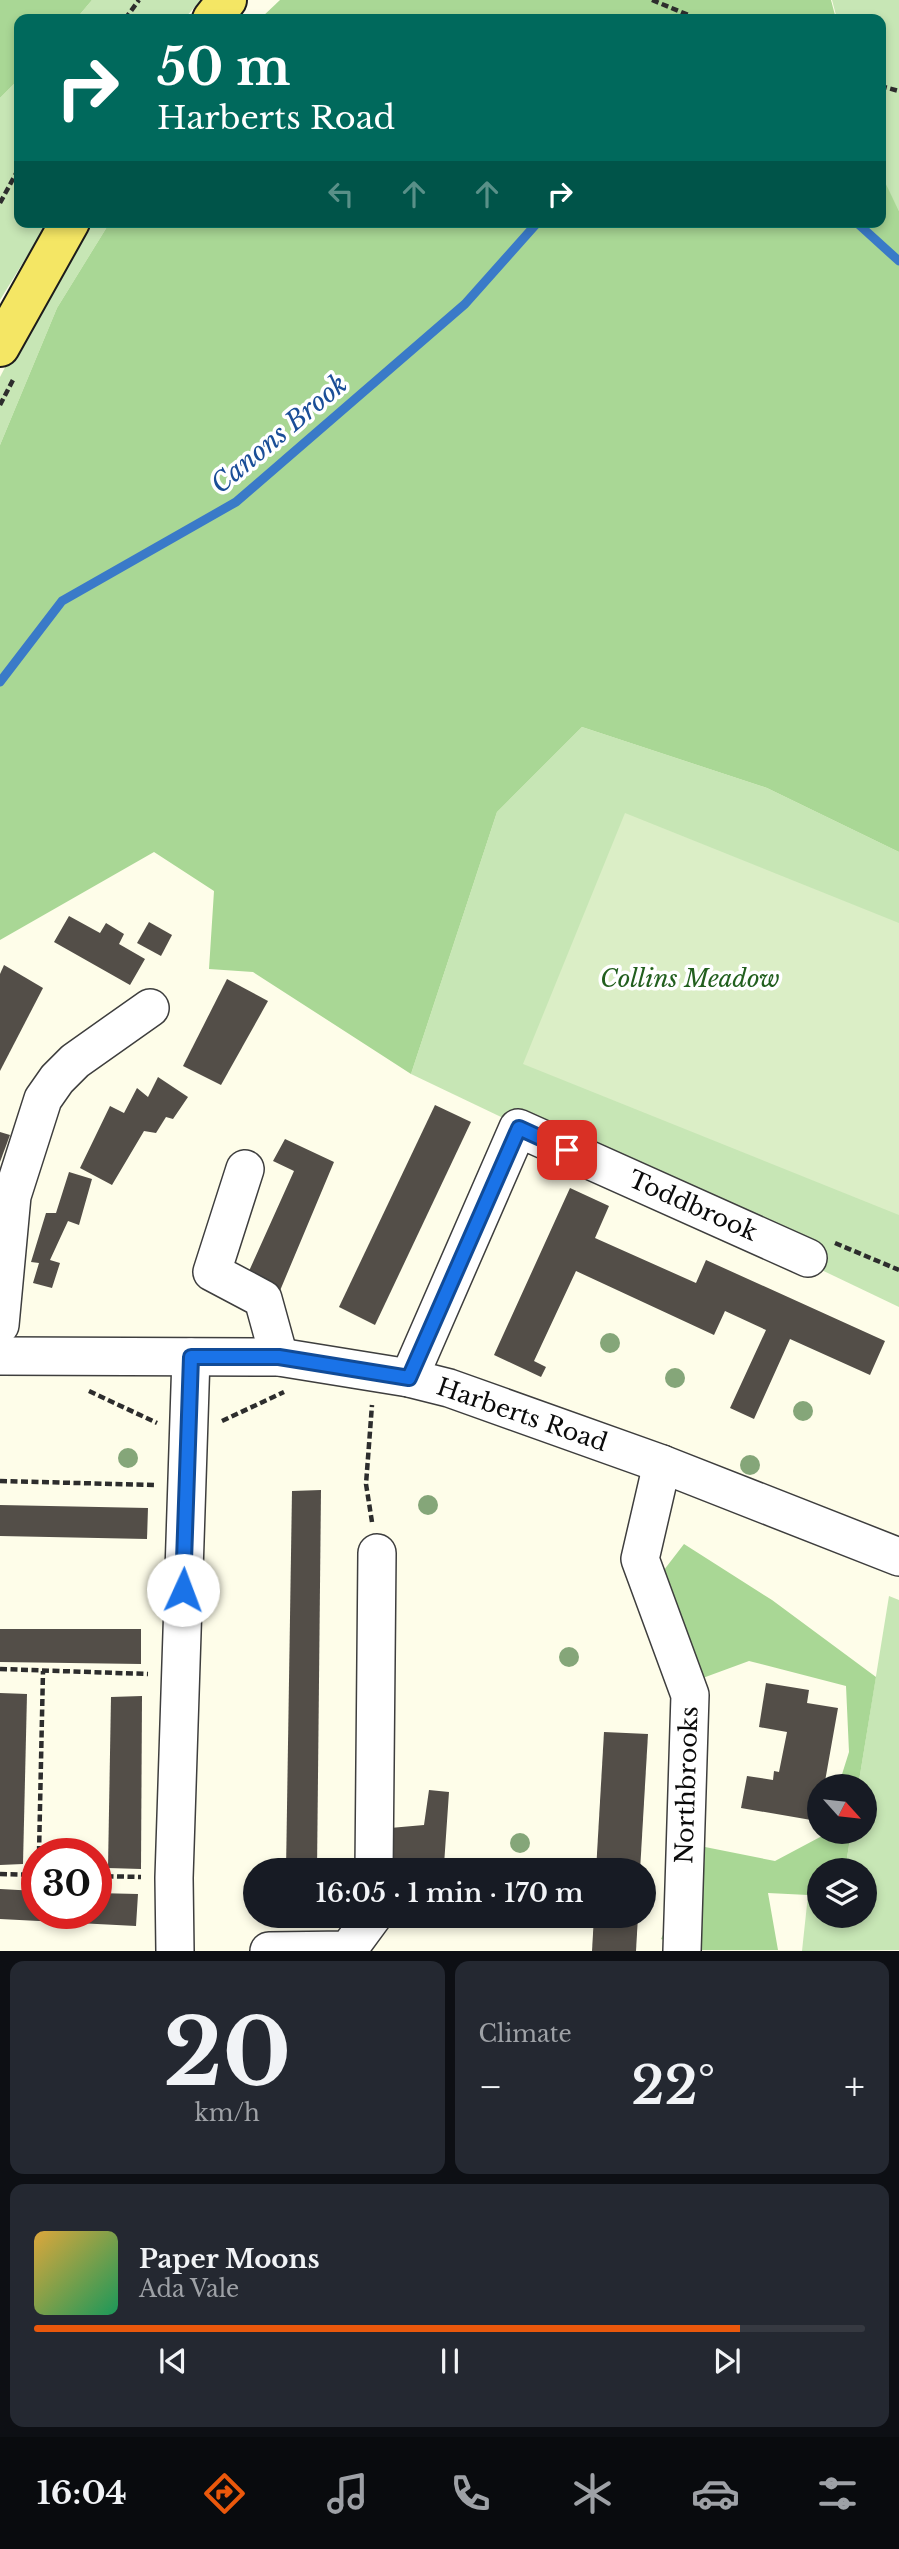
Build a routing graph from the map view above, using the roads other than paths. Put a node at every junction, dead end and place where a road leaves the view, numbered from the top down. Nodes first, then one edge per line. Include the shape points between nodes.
1 (227, 0) edge
2 (216, 14) edge
3 (67, 228) edge
4 (0, 347) edge
5 (150, 1008) dead end
6 (245, 1169) dead end
7 (808, 1258) road end
8 (0, 1325) edge
9 (0, 1356) edge
10 (191, 1357) junction
11 (279, 1357) junction
12 (392, 1375) junction
13 (662, 1464) junction
14 (377, 1553) dead end
15 (899, 1557) edge
16 (374, 1858) edge
17 (364, 1928) edge
18 (175, 1951) edge
19 (270, 1951) edge
20 (682, 1951) edge

1 - 2 main road
3 - 4 main road
5 - 8 street via 75,1061 43,1100 12,1196
6 - 11 street via 212,1272 263,1299
7 - 12 street, Toddbrook via 519,1128
9 - 10 street, Harberts Road
10 - 11 street, Harberts Road
10 - 18 street
11 - 12 street, Harberts Road
12 - 13 street, Harberts Road via 449,1388
13 - 15 street, Harberts Road
13 - 20 street, Northbrooks via 640,1559 690,1695
14 - 16 street
17 - 19 street via 348,1950

